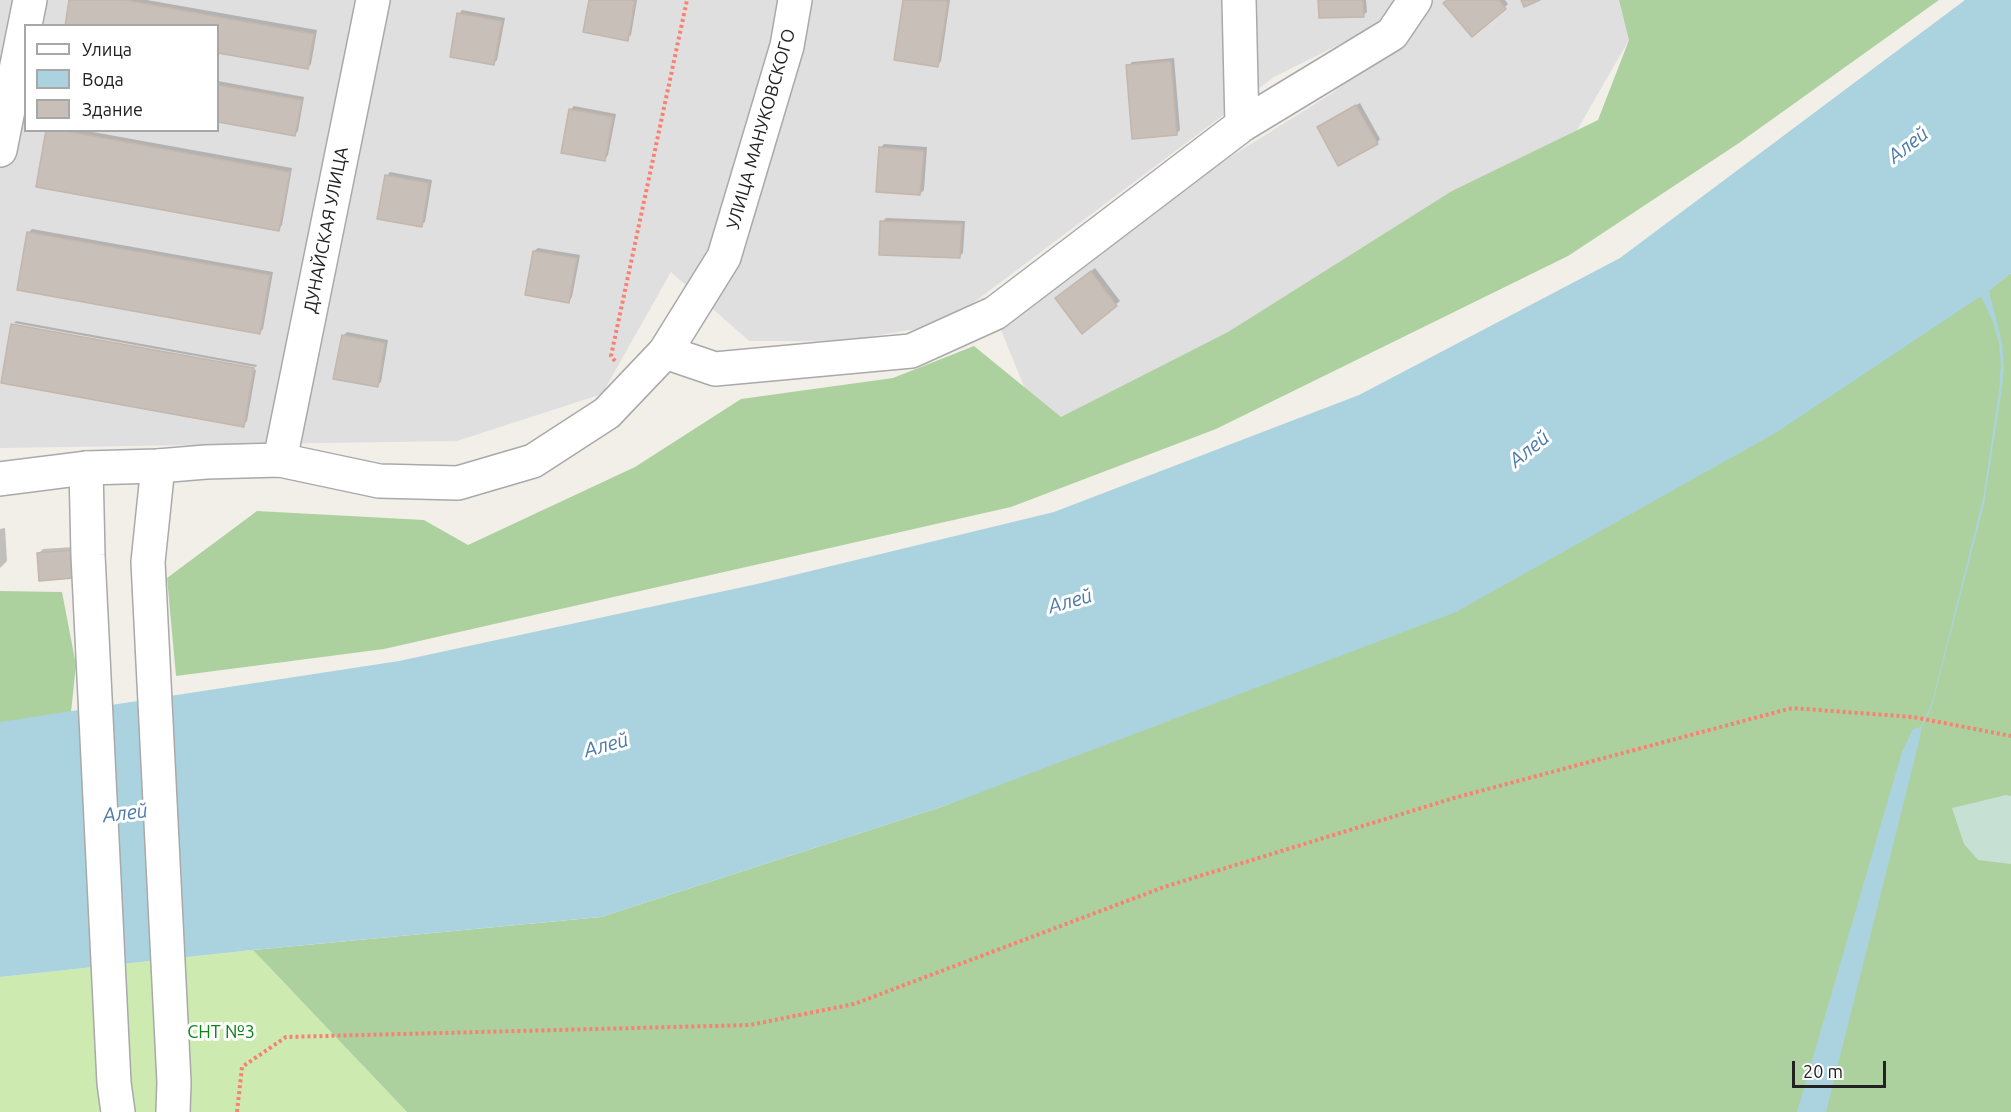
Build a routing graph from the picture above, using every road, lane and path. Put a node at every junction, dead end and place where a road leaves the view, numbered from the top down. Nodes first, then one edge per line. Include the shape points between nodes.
1 (30, 0) edge
2 (372, 0) edge
3 (687, 0) edge
4 (795, 0) edge
5 (1239, 0) edge
6 (1415, 0) edge
7 (25, 24) edge
8 (24, 30) edge
9 (1242, 125) junction
10 (0, 150) edge
11 (665, 352) junction
12 (635, 384) junction
13 (280, 460) junction
14 (158, 466) junction
15 (86, 468) junction
16 (0, 479) edge
17 (2011, 736) edge
18 (174, 1097) edge
19 (116, 1098) edge
20 (237, 1112) edge

1 - 7 street
2 - 13 street, ДУНАЙСКАЯ УЛИЦА
3 - 12 path via 611,356
4 - 11 street, УЛИЦА МАНУКОВСКОГО via 787,46 724,257
5 - 9 street
6 - 9 street via 1392,34
8 - 10 street
9 - 11 street via 995,313 911,351 715,369
11 - 12 street, УЛИЦА МАНУКОВСКОГО
12 - 13 street, УЛИЦА МАНУКОВСКОГО via 607,413 532,461 458,483 379,481
13 - 14 street, УЛИЦА МАНУКОВСКОГО
14 - 15 street, УЛИЦА МАНУКОВСКОГО
14 - 18 street via 148,562
15 - 16 street, УЛИЦА МАНУКОВСКОГО
15 - 19 street
17 - 20 path via 1913,717 1792,708 1454,798 1164,887 854,1005 750,1025 286,1037 242,1066

